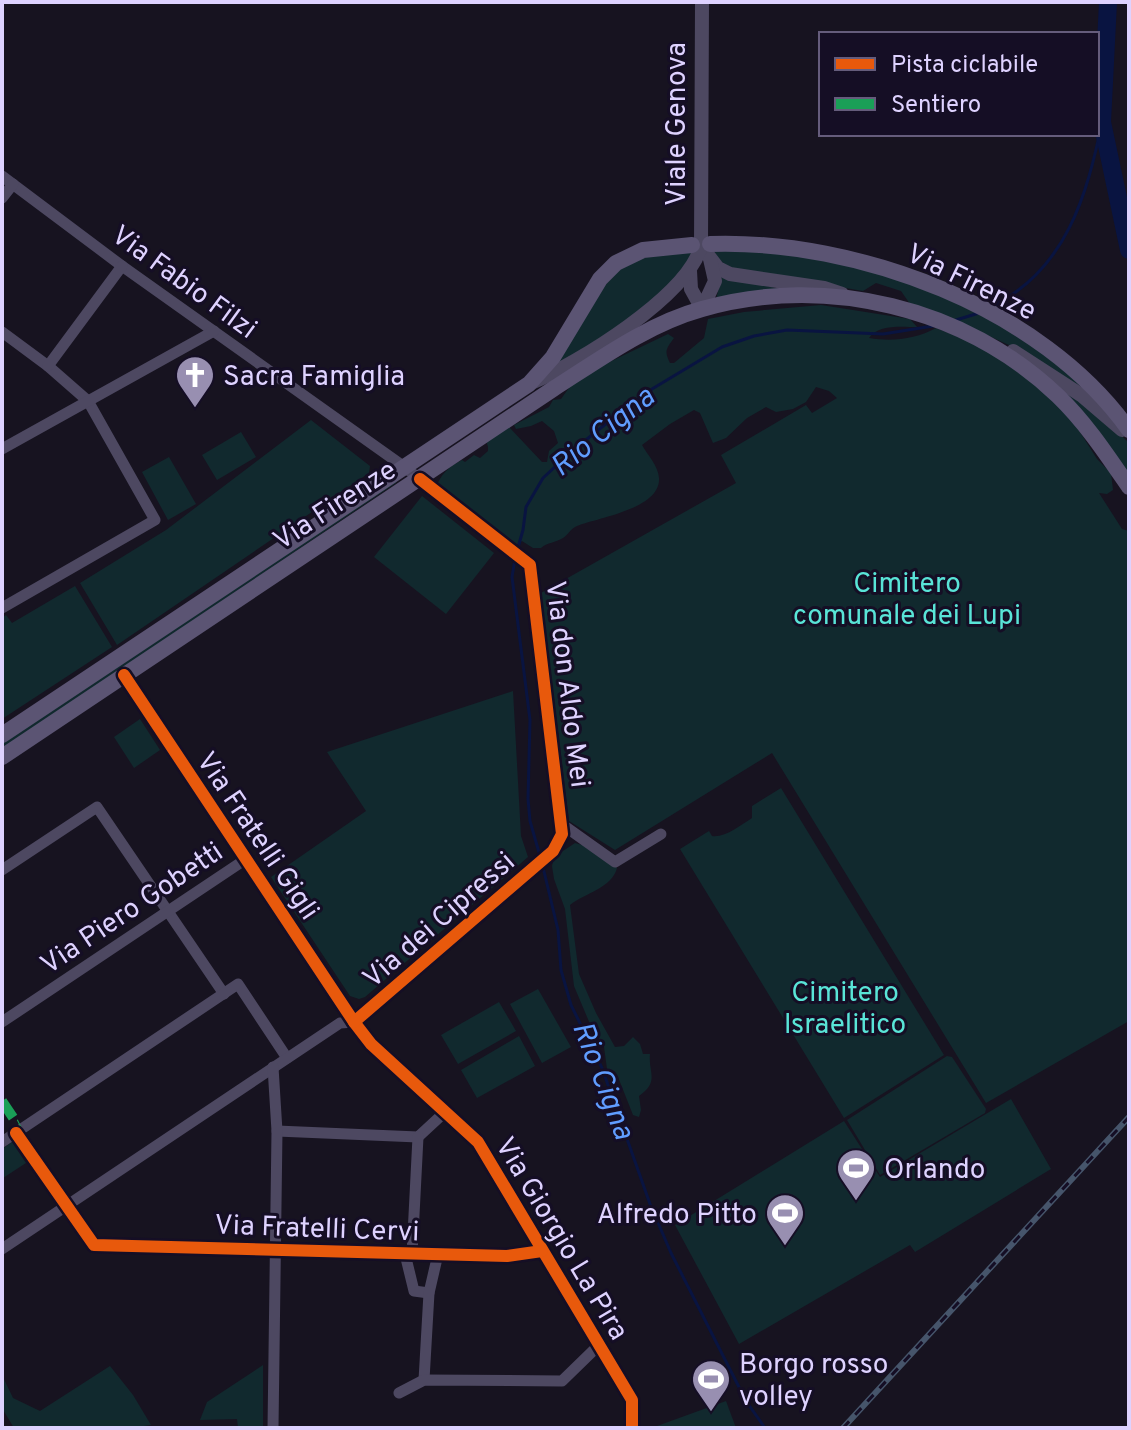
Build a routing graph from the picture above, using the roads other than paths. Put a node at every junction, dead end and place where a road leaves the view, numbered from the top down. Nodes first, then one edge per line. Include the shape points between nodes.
1 (702, 3) edge
2 (2, 176) edge
3 (13, 184) junction
4 (2, 198) edge
5 (703, 248) junction
6 (122, 266) junction
7 (690, 271) junction
8 (857, 298) junction
9 (702, 309) junction
10 (214, 331) junction
11 (2, 332) edge
12 (969, 333) junction
13 (48, 366) junction
14 (529, 384) junction
15 (88, 401) junction
16 (1129, 433) edge
17 (2, 449) edge
18 (403, 466) junction
19 (420, 479) junction
20 (1129, 487) edge
21 (2, 608) edge
22 (124, 675) junction
23 (2, 735) edge
24 (2, 757) edge
25 (563, 825) junction
26 (661, 834) dead end
27 (553, 851) joint
28 (246, 859) junction
29 (2, 870) edge
30 (167, 911) junction
31 (224, 994) junction
32 (2, 1022) edge
33 (354, 1022) junction
34 (287, 1058) junction
35 (273, 1067) junction
36 (445, 1112) junction
37 (277, 1131) junction
38 (16, 1133) junction
39 (418, 1137) junction
40 (2, 1142) edge
41 (66, 1205) junction
42 (2, 1249) edge
43 (276, 1249) junction
44 (542, 1251) junction
45 (408, 1254) junction
46 (438, 1254) junction
47 (429, 1293) junction
48 (599, 1345) junction
49 (424, 1380) junction
50 (399, 1393) dead end
51 (273, 1428) edge
52 (632, 1428) edge

1 - 5 street, Viale Genova
2 - 3 street, Via Fabio Filzi
3 - 4 street
3 - 6 street, Via Fabio Filzi
5 - 7 street, Via Firenze
5 - 8 street, Via Firenze via 718,268 730,274
5 - 9 street via 715,281
5 - 14 main road, Via Firenze via 643,250 616,263
5 - 16 main road, Via Firenze via 796,248 926,282 1025,333 1104,399
6 - 10 street, Via Fabio Filzi
6 - 13 street
7 - 9 street via 691,289
7 - 14 street, Via Firenze via 646,314
8 - 9 main road, Via Firenze via 785,296
8 - 12 main road, Via Firenze
9 - 19 main road, Via Firenze via 634,339
10 - 15 street
10 - 18 street, Via Fabio Filzi
11 - 13 street
12 - 16 street, Via Firenze via 1005,347 1068,385
12 - 20 main road, Via Firenze via 1056,394
13 - 15 street
14 - 18 main road, Via Firenze
15 - 17 street
15 - 21 street via 155,520
18 - 19 street, Via Fabio Filzi
18 - 23 main road, Via Firenze
19 - 22 main road, Via Firenze
19 - 25 street, Via don Aldo Mei via 530,565
22 - 24 main road, Via Firenze
22 - 28 street, Via Fratelli Gigli
25 - 26 street, Via don Aldo Mei via 615,862
25 - 27 street, Via don Aldo Mei
27 - 33 street, Via dei Cipressi
28 - 30 street, Via Piero Gobetti
28 - 33 street, Via Fratelli Gigli
29 - 30 street via 97,807
30 - 31 street
30 - 32 street, Via Piero Gobetti
31 - 34 street via 238,984
31 - 38 street
33 - 34 street, Via dei Cipressi via 340,1023
33 - 36 street, Via Giorgio La Pira
34 - 35 street, Via dei Cipressi
35 - 37 street
35 - 41 street, Via dei Cipressi
36 - 39 street
36 - 44 street, Via Giorgio La Pira via 478,1142
37 - 39 street
37 - 43 street
38 - 40 street
38 - 41 street
39 - 45 street
41 - 42 street, Via dei Cipressi
41 - 43 street, Via Fratelli Cervi via 94,1245
43 - 45 street, Via Fratelli Cervi
43 - 51 street
44 - 46 street, Via Fratelli Cervi
44 - 48 street, Via Giorgio La Pira
45 - 46 street, Via Fratelli Cervi
45 - 47 street via 414,1291
46 - 47 street
47 - 49 street
48 - 49 street via 562,1381
48 - 52 street, Via Giorgio La Pira via 632,1400
49 - 50 street

